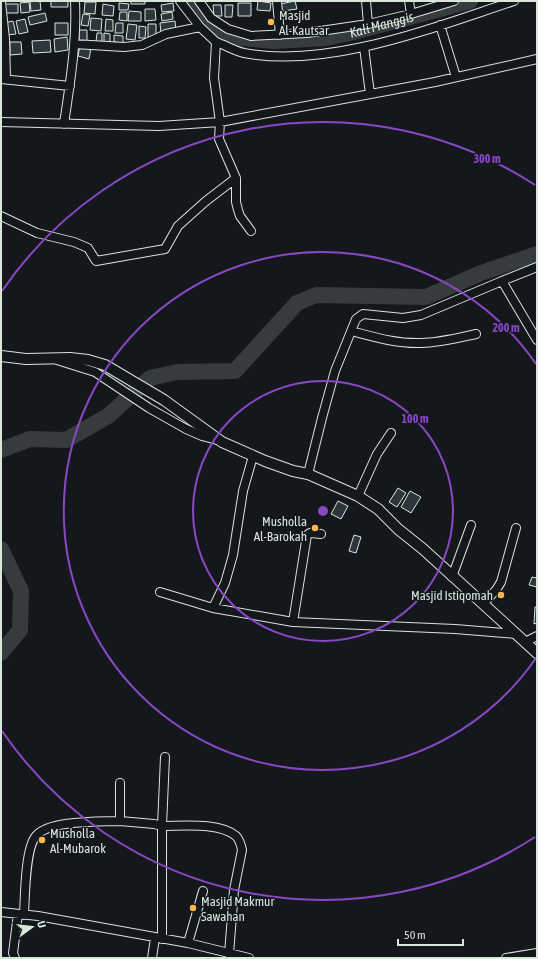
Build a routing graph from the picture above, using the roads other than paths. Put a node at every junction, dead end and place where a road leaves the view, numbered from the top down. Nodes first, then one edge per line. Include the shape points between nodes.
1 (75, 1) edge
2 (180, 1) edge
3 (199, 1) edge
4 (276, 1) edge
5 (366, 1) edge
6 (409, 1) edge
7 (454, 1) edge
8 (514, 1) edge
9 (1, 2) edge
10 (410, 14) junction
11 (368, 24) junction
12 (440, 25) junction
13 (200, 28) junction
14 (280, 35) junction
15 (216, 42) junction
16 (74, 44) junction
17 (364, 47) junction
18 (537, 59) edge
19 (456, 77) junction
20 (4, 79) edge
21 (70, 86) junction
22 (370, 94) junction
23 (1, 122) edge
24 (220, 122) junction
25 (64, 124) junction
26 (236, 178) junction
27 (1, 216) edge
28 (251, 231) dead end
29 (537, 267) edge
30 (502, 281) junction
31 (351, 331) junction
32 (476, 334) dead end
33 (537, 340) edge
34 (1, 356) edge
35 (49, 358) junction
36 (391, 433) dead end
37 (222, 442) junction
38 (252, 456) junction
39 (308, 474) junction
40 (358, 496) junction
41 (471, 526) dead end
42 (516, 528) dead end
43 (321, 534) dead end
44 (452, 577) junction
45 (160, 592) dead end
46 (484, 604) junction
47 (213, 608) junction
48 (293, 622) junction
49 (516, 634) junction
50 (537, 636) edge
51 (525, 642) junction
52 (537, 653) edge
53 (165, 757) dead end
54 (120, 783) dead end
55 (120, 822) junction
56 (162, 826) junction
57 (203, 891) dead end
58 (1, 912) edge
59 (21, 914) junction
60 (159, 938) junction
61 (188, 943) junction
62 (229, 954) junction
63 (536, 956) edge
64 (15, 958) edge
65 (152, 958) edge
66 (249, 958) edge
67 (506, 958) edge

1 - 16 street
2 - 13 street
3 - 14 street via 211,18 228,29 251,36
4 - 14 street
5 - 11 street
6 - 10 street
7 - 10 street
8 - 12 street
9 - 20 street via 5,39
10 - 11 street
11 - 14 street
12 - 17 street
12 - 19 street
13 - 15 street
13 - 16 street via 166,34 142,45 124,47
15 - 17 street via 242,53 270,56 303,55
15 - 24 street via 214,78
16 - 21 street
17 - 22 street
18 - 19 street
19 - 22 street
20 - 21 street
21 - 25 street
22 - 24 street
23 - 25 street
24 - 25 street via 159,126
24 - 26 street via 219,138
26 - 27 street via 178,226 165,249 96,261 88,248 37,233
26 - 28 street via 238,210
29 - 30 street
30 - 31 street via 421,315 403,318 363,314 356,319
30 - 33 street
31 - 32 street via 384,340 421,343
31 - 39 street via 335,371
34 - 35 street
35 - 37 street via 95,372 186,429
35 - 37 street via 88,360 105,365 164,400
36 - 40 street via 377,454
37 - 38 street
38 - 39 street
38 - 47 street via 243,491 233,555 225,583
39 - 40 street
40 - 44 street via 378,509
41 - 44 street
42 - 46 street via 500,582
43 - 48 street via 307,535
44 - 46 street
45 - 47 street
46 - 49 street
47 - 48 street
48 - 49 street
49 - 51 street
50 - 51 street
51 - 52 street
53 - 56 street
54 - 55 street
55 - 56 street
55 - 59 street via 78,822 42,830 35,836 30,848
56 - 60 street
56 - 62 street via 212,827 226,831 239,840 242,850 234,890
57 - 61 street
58 - 59 street
59 - 60 street
59 - 64 street via 13,953
60 - 61 street
60 - 65 street
61 - 62 street
62 - 66 street
63 - 67 street

